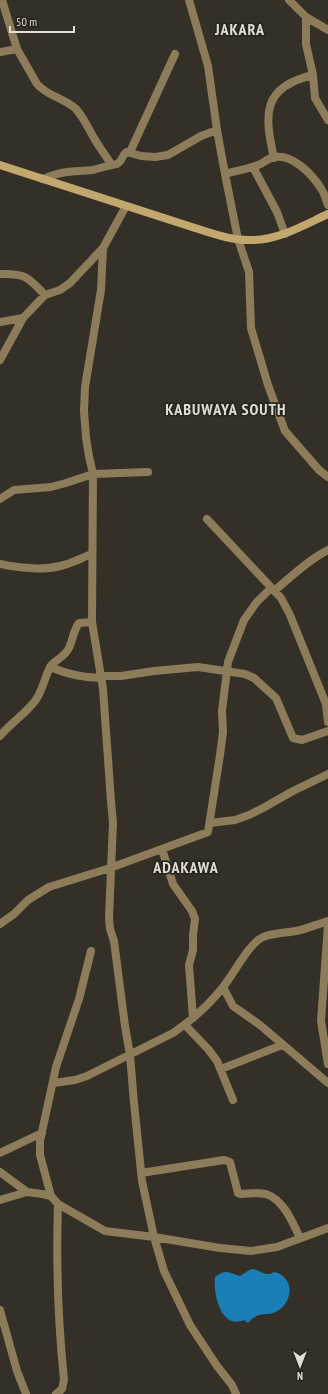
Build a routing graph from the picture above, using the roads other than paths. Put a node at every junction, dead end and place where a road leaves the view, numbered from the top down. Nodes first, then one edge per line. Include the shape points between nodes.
1 (2, 0) edge
2 (189, 0) edge
3 (289, 0) edge
4 (306, 17) junction
5 (328, 30) edge
6 (17, 49) junction
7 (0, 52) edge
8 (175, 54) dead end
9 (313, 75) junction
10 (328, 120) edge
11 (217, 130) junction
12 (130, 152) junction
13 (274, 158) junction
14 (111, 164) junction
15 (0, 165) edge
16 (253, 167) junction
17 (225, 174) junction
18 (44, 179) junction
19 (328, 205) edge
20 (126, 206) junction
21 (328, 214) edge
22 (285, 234) junction
23 (238, 239) junction
24 (104, 248) junction
25 (0, 274) edge
26 (45, 294) junction
27 (23, 318) junction
28 (0, 322) edge
29 (0, 360) edge
30 (148, 472) dead end
31 (93, 474) junction
32 (328, 477) edge
33 (0, 499) edge
34 (207, 519) dead end
35 (328, 550) edge
36 (92, 554) junction
37 (0, 564) edge
38 (273, 590) junction
39 (92, 622) junction
40 (50, 667) junction
41 (227, 671) junction
42 (101, 677) junction
43 (327, 704) edge
44 (328, 722) edge
45 (328, 730) edge
46 (0, 736) edge
47 (328, 774) edge
48 (210, 823) junction
49 (162, 849) junction
50 (110, 868) junction
51 (0, 924) edge
52 (328, 926) edge
53 (91, 952) dead end
54 (223, 987) junction
55 (193, 1018) junction
56 (185, 1025) junction
57 (282, 1045) junction
58 (130, 1055) junction
59 (328, 1064) edge
60 (221, 1069) junction
61 (54, 1083) junction
62 (328, 1083) edge
63 (233, 1100) dead end
64 (42, 1133) junction
65 (0, 1153) edge
66 (0, 1172) edge
67 (141, 1173) junction
68 (27, 1192) junction
69 (51, 1196) junction
70 (0, 1200) edge
71 (58, 1204) junction
72 (328, 1228) edge
73 (154, 1237) junction
74 (300, 1238) junction
75 (0, 1310) edge
76 (26, 1394) edge
77 (56, 1394) edge
78 (236, 1394) edge

1 - 6 street
2 - 11 street via 208,66
3 - 4 street
4 - 5 street
4 - 9 street via 306,44
6 - 7 street
6 - 14 street via 41,89 76,109
8 - 12 street
9 - 10 street via 315,98
9 - 13 street via 291,82 272,98 268,132
11 - 12 street via 201,136 168,156 140,156
11 - 17 street
12 - 14 street via 125,152 120,163
13 - 16 street
13 - 19 street via 282,157 304,168 320,186
14 - 18 street via 93,170 55,174
15 - 18 main road
16 - 17 street
16 - 22 street via 277,212
17 - 23 street
18 - 20 main road
20 - 23 main road via 220,236
20 - 24 street
21 - 22 main road
22 - 23 main road via 266,239
23 - 32 street via 249,272 251,328 285,431
24 - 26 street via 70,283 60,290
24 - 31 street via 101,290 85,387 86,438
25 - 26 street via 21,275
26 - 27 street
27 - 28 street
27 - 29 street
30 - 31 street
31 - 33 street via 51,487 14,490
31 - 36 street
34 - 38 street
35 - 38 street
36 - 37 street via 51,567 22,568
36 - 39 street
38 - 41 street via 256,603 244,620
38 - 43 street via 281,598 290,615
39 - 40 street via 79,623 70,647
39 - 42 street
40 - 42 street via 78,677
40 - 46 street via 34,703
41 - 42 street via 198,667
41 - 45 street via 254,678 276,698 293,738 302,740
41 - 48 street via 222,712 223,732
42 - 50 street via 113,822
43 - 44 street
47 - 48 street via 249,815 235,820
48 - 49 street via 208,832
49 - 50 street
49 - 55 street via 173,884 195,919 193,950 189,965
50 - 51 street via 49,887 28,900
50 - 58 street via 110,929 114,941
52 - 54 street via 262,938 250,948
52 - 59 street via 321,1022
53 - 61 street
54 - 55 street
54 - 57 street via 234,1006
55 - 56 street
56 - 58 street
56 - 60 street via 208,1049
57 - 60 street
57 - 62 street
58 - 61 street via 87,1076
58 - 67 street
60 - 63 street
61 - 64 street
64 - 65 street
64 - 69 street via 40,1155
66 - 68 street
67 - 73 street
67 - 74 street via 224,1160 230,1162 238,1193 265,1194 273,1198 292,1219
68 - 69 street
68 - 70 street
69 - 71 street
71 - 73 street via 105,1231
71 - 77 street via 58,1296 64,1380 62,1389
72 - 74 street
73 - 74 street via 220,1248 251,1250 277,1247
73 - 78 street via 164,1271 190,1324
75 - 76 street

